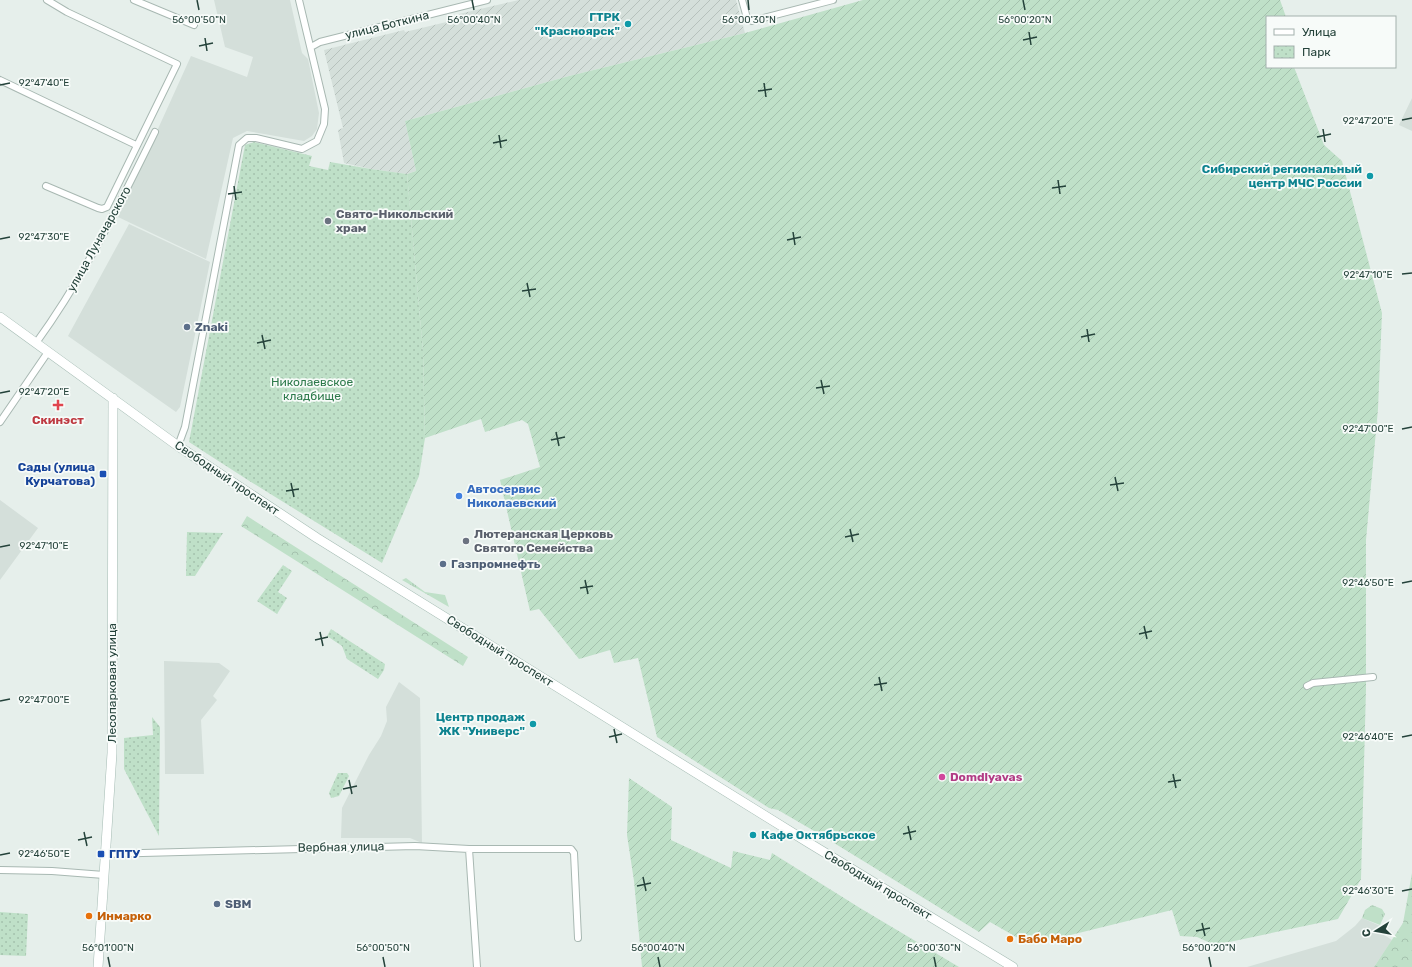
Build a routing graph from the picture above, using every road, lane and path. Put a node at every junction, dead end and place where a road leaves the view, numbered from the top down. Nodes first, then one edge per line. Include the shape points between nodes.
1 (47, 0) edge
2 (134, 0) edge
3 (299, 0) edge
4 (484, 0) edge
5 (742, 0) edge
6 (832, 0) edge
7 (194, 25) dead end
8 (311, 46) junction
9 (0, 80) edge
10 (155, 132) dead end
11 (136, 146) junction
12 (46, 186) dead end
13 (0, 317) edge
14 (36, 343) junction
15 (48, 352) junction
16 (113, 398) junction
17 (0, 422) edge
18 (178, 446) junction
19 (1373, 677) dead end
20 (1307, 686) dead end
21 (469, 849) junction
22 (105, 854) junction
23 (0, 870) edge
24 (104, 875) junction
25 (578, 938) dead end
26 (98, 967) edge
27 (477, 967) edge
28 (1013, 967) edge

1 - 11 street, улица Луначарского via 177,64
2 - 7 street
3 - 8 street
4 - 8 street, улица Боткина
5 - 6 street via 746,18 752,21
8 - 18 street via 325,109 321,134 317,141 302,149 256,138 247,138 239,145 185,427
9 - 11 street
10 - 14 street, улица Луначарского via 106,231 59,311
11 - 12 street, улица Луначарского via 107,207 98,208
13 - 14 main road, Свободный проспект
14 - 15 main road, Свободный проспект
15 - 16 main road, Свободный проспект
15 - 17 street
16 - 18 main road, Свободный проспект
16 - 22 main road, Лесопарковая улица via 112,753
18 - 28 main road, Свободный проспект via 324,542
19 - 20 street via 1313,683
21 - 22 street, Вербная улица via 415,846
21 - 25 street, Вербная улица via 571,849 574,853
21 - 27 street
22 - 24 main road, Лесопарковая улица
23 - 24 street
24 - 26 main road, Лесопарковая улица

